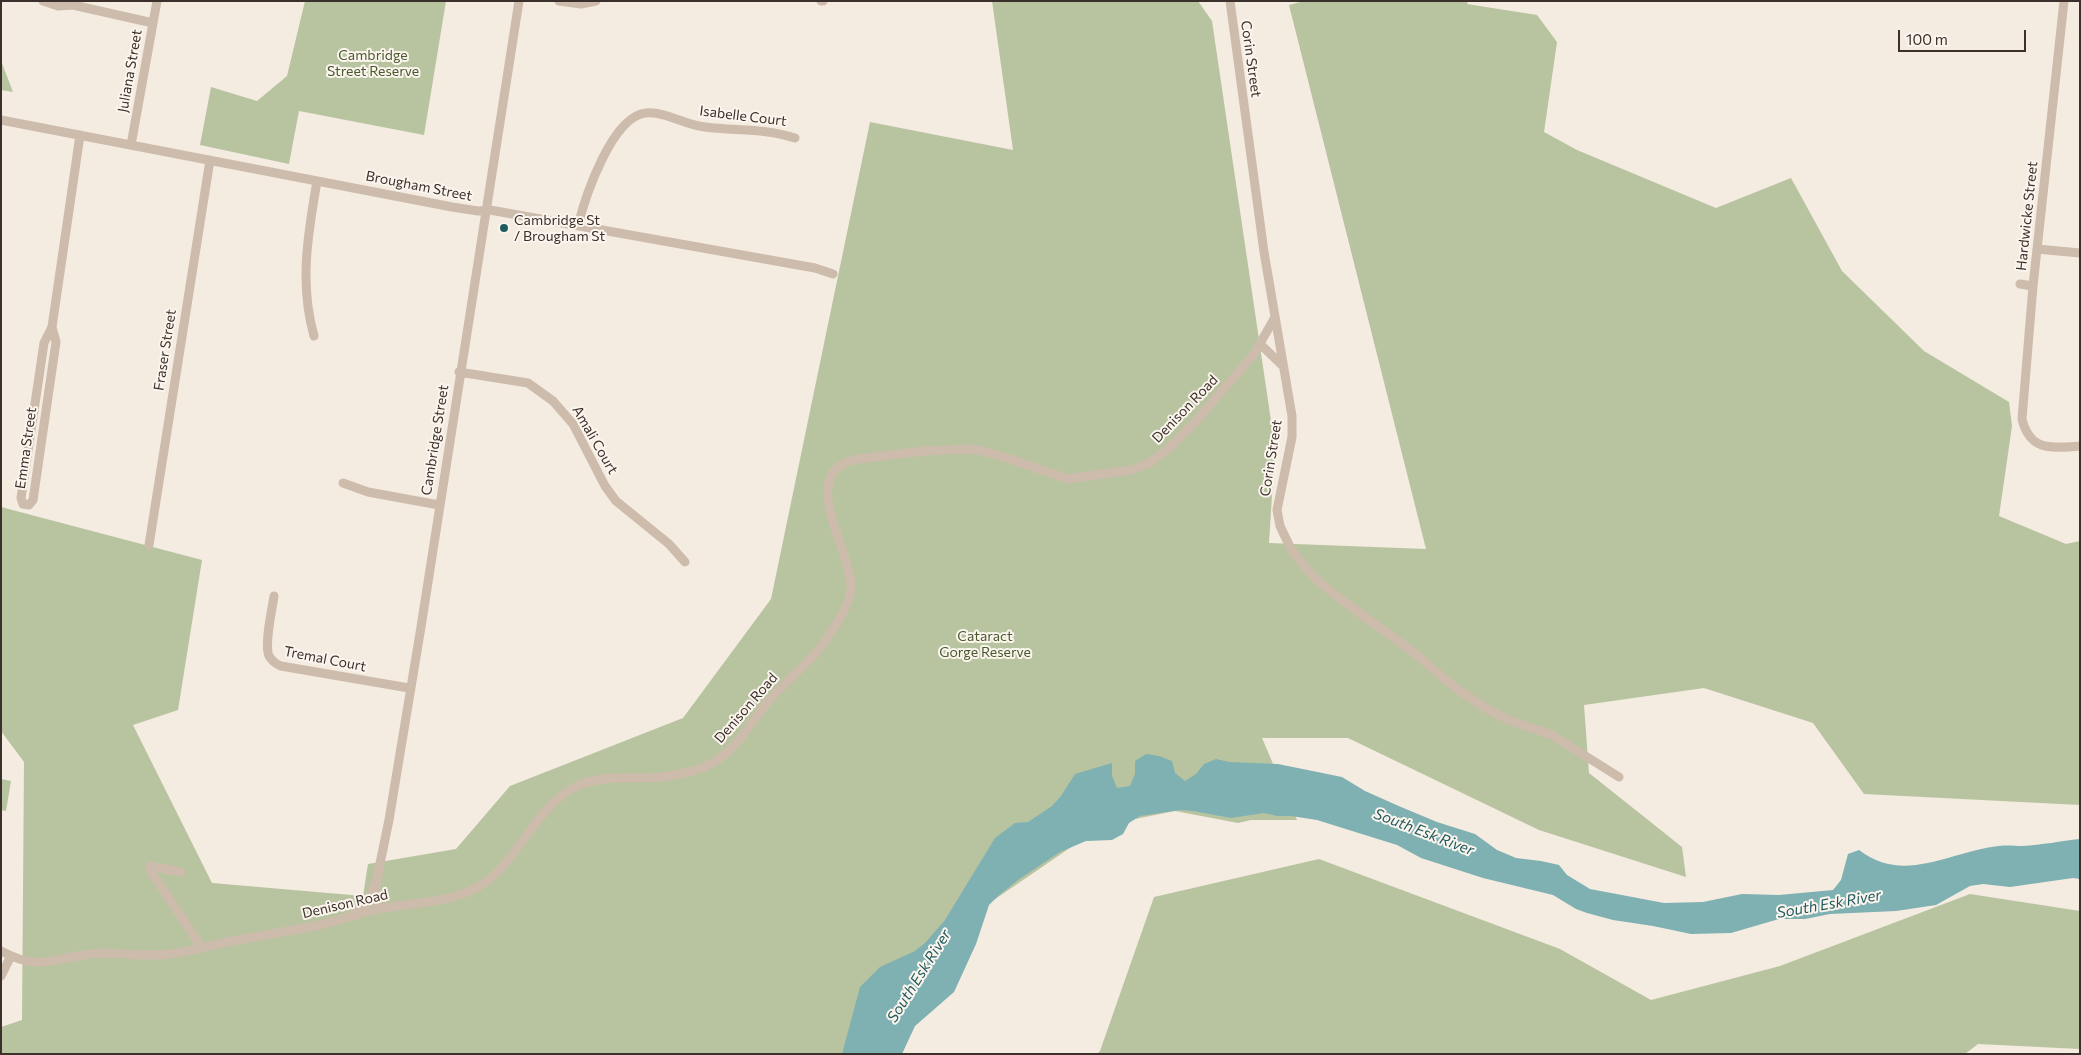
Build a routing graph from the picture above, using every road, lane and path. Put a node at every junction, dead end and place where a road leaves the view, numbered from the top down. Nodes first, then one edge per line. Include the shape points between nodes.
1 (43, 1) edge
2 (157, 1) edge
3 (518, 1) edge
4 (559, 1) edge
5 (596, 1) edge
6 (1230, 1) edge
7 (2064, 1) edge
8 (70, 3) edge
9 (153, 23) junction
10 (1, 120) edge
11 (80, 135) junction
12 (795, 138) dead end
13 (131, 145) junction
14 (210, 160) junction
15 (317, 181) junction
16 (484, 211) junction
17 (578, 226) junction
18 (2037, 249) junction
19 (2080, 253) edge
20 (833, 274) dead end
21 (2020, 284) dead end
22 (2033, 286) junction
23 (1274, 320) junction
24 (52, 328) junction
25 (314, 336) dead end
26 (1260, 344) junction
27 (1284, 366) junction
28 (459, 372) junction
29 (2080, 446) edge
30 (343, 483) dead end
31 (439, 505) junction
32 (149, 545) dead end
33 (685, 562) dead end
34 (274, 596) dead end
35 (409, 688) junction
36 (1619, 776) dead end
37 (181, 872) dead end
38 (376, 883) junction
39 (376, 909) junction
40 (349, 917) junction
41 (202, 948) junction
42 (1, 951) edge
43 (11, 956) junction
44 (1, 976) edge

1 - 8 street via 58,6
2 - 9 street, Juliana Street
3 - 16 street, Cambridge Street
4 - 5 street via 580,4
6 - 23 street, Corin Street
7 - 18 street, Hardwicke Street
8 - 9 street
9 - 13 street, Juliana Street
10 - 11 street, Brougham Street
11 - 13 street, Brougham Street
11 - 24 street, Emma Street
12 - 17 street, Isabelle Court via 765,130 700,127 653,113 638,114 621,127 595,172
13 - 14 street, Brougham Street
14 - 15 street, Brougham Street
14 - 32 street, Fraser Street
15 - 16 street, Brougham Street
15 - 25 street via 306,256 307,311
16 - 17 street, Brougham Street
16 - 28 street, Cambridge Street
17 - 20 street, Brougham Street via 815,268
18 - 19 street
18 - 22 street, Hardwicke Street
21 - 22 street
22 - 29 street, Hardwicke Street via 2022,412 2024,427 2039,445
23 - 26 street, Denison Road
23 - 27 street, Corin Street
24 - 24 street, Emma Street via 56,342 33,500 29,505 23,504 20,498 44,342
26 - 27 street
26 - 39 street, Denison Road via 1224,390 1166,452 1131,470 1068,479 966,448 848,461 828,479 826,488 850,575 849,600 826,640 770,699 731,749 697,770 644,779 599,779 577,786 552,803 505,863 477,888 450,898
27 - 36 street, Corin Street via 1292,437 1277,510 1280,526 1291,549 1304,566 1339,598 1487,709 1552,735
28 - 31 street, Cambridge Street
28 - 33 street, Amali Court via 528,383 553,401 573,424 616,501 669,544
30 - 31 street via 368,492
31 - 35 street, Cambridge Street
34 - 35 street, Tremal Court via 267,649 276,664
35 - 38 street, Cambridge Street
37 - 41 street via 150,866
38 - 39 street, Cambridge Street
38 - 40 street, Cambridge Street via 367,901
39 - 40 street, Denison Road
40 - 41 street, Denison Road
41 - 43 street, Denison Road via 159,955 90,954 46,963
42 - 43 street, Denison Road
43 - 44 street

